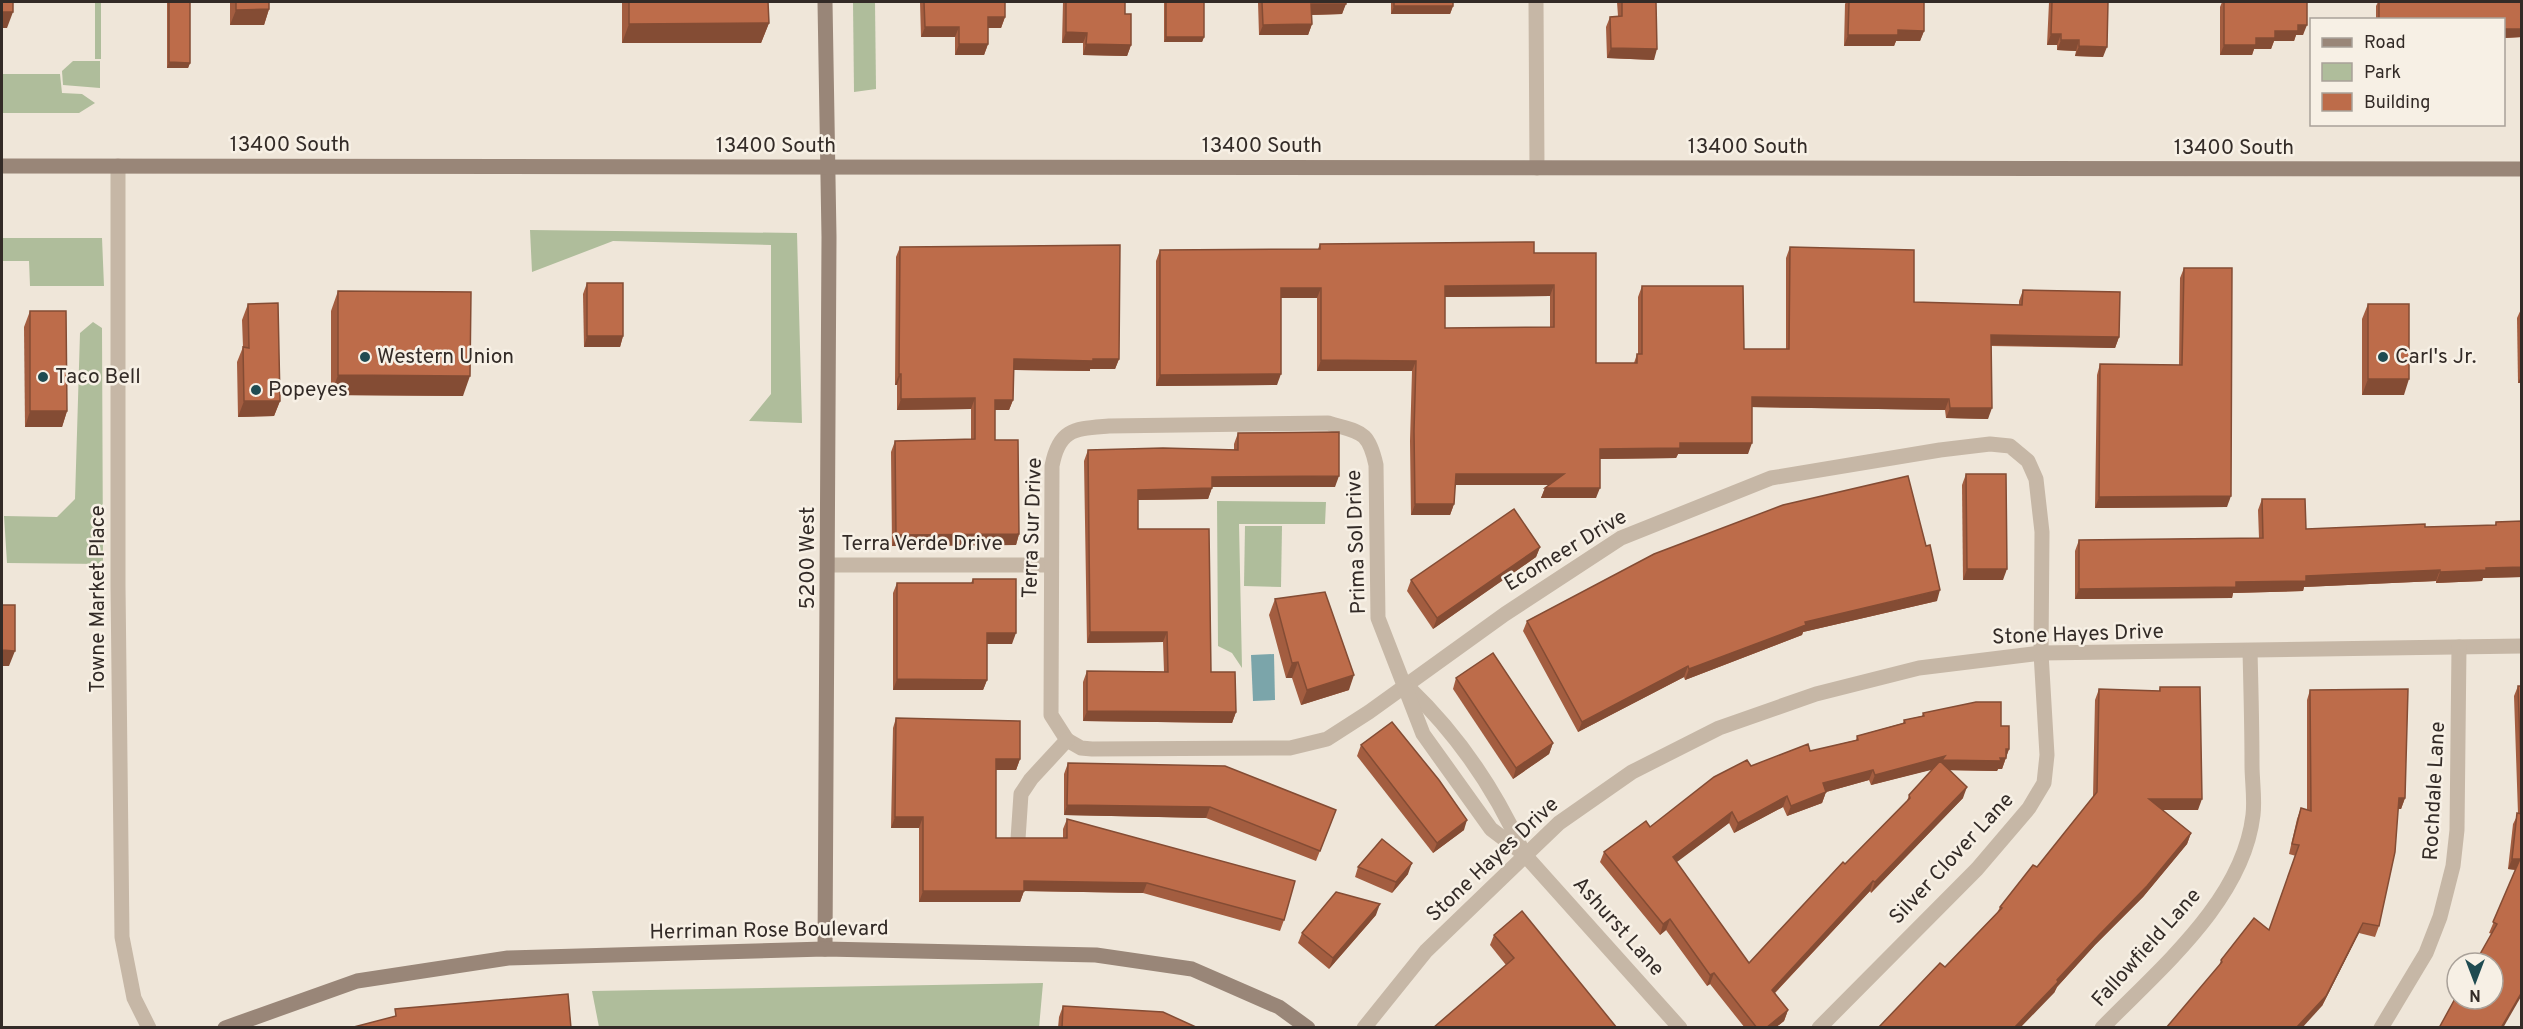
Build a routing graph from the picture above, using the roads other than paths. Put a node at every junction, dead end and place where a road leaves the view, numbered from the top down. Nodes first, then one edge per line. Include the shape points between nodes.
1 (825, 2) edge
2 (1536, 2) edge
3 (2, 166) edge
4 (118, 166) junction
5 (826, 167) junction
6 (1537, 168) junction
7 (2522, 170) edge
8 (1362, 434) joint
9 (829, 565) junction
10 (1051, 565) junction
11 (2522, 646) edge
12 (2459, 647) junction
13 (2250, 651) junction
14 (2041, 653) junction
15 (1405, 684) junction
16 (1067, 740) junction
17 (1017, 839) edge
18 (1524, 854) junction
19 (825, 949) junction
20 (149, 1028) edge
21 (225, 1028) edge
22 (1308, 1028) edge
23 (1364, 1028) edge
24 (1680, 1028) edge
25 (1819, 1028) edge
26 (2102, 1028) edge
27 (2381, 1028) edge

1 - 5 main road, 5200 West
2 - 6 street
3 - 4 main road, 13400 South
4 - 5 main road, 13400 South
4 - 20 street, Towne Market Place via 122,937 134,998
5 - 6 main road, 13400 South
5 - 9 main road, 5200 West
6 - 7 main road, 13400 South
8 - 10 street, Terra Sur Drive via 1328,423 1079,428 1059,442 1053,460
8 - 15 street, Prima Sol Drive via 1371,444 1376,465 1378,618
9 - 10 street, Terra Verde Drive
9 - 19 main road, 5200 West
10 - 16 street, Terra Sur Drive via 1051,715
11 - 12 street, Stone Hayes Drive
12 - 13 street, Stone Hayes Drive
12 - 27 street, Rochdale Lane via 2457,830 2453,866 2426,953
13 - 14 street, Stone Hayes Drive
13 - 26 street, Fallowfield Lane via 2253,815 2244,852 2230,884 2191,936
14 - 15 street, Ecomeer Drive via 2042,532 2036,479 2028,461 2010,446 1990,444 1771,478 1622,538
14 - 18 street, Stone Hayes Drive via 1919,668 1816,694 1719,728 1632,772 1559,823
14 - 25 street, Silver Clover Lane via 2048,754 2044,783 2030,808 1977,869
15 - 16 street, Ecomeer Drive via 1327,739 1304,746 1092,749
15 - 18 street, Prima Sol Drive via 1439,717 1506,812
15 - 18 street, Prima Sol Drive via 1424,734 1491,829
16 - 17 street via 1021,794
18 - 23 street, Stone Hayes Drive via 1426,951
18 - 24 street, Ashurst Lane
19 - 21 main road, Herriman Rose Boulevard via 508,958 357,981
19 - 22 main road, Herriman Rose Boulevard via 1096,955 1192,969 1279,1007

